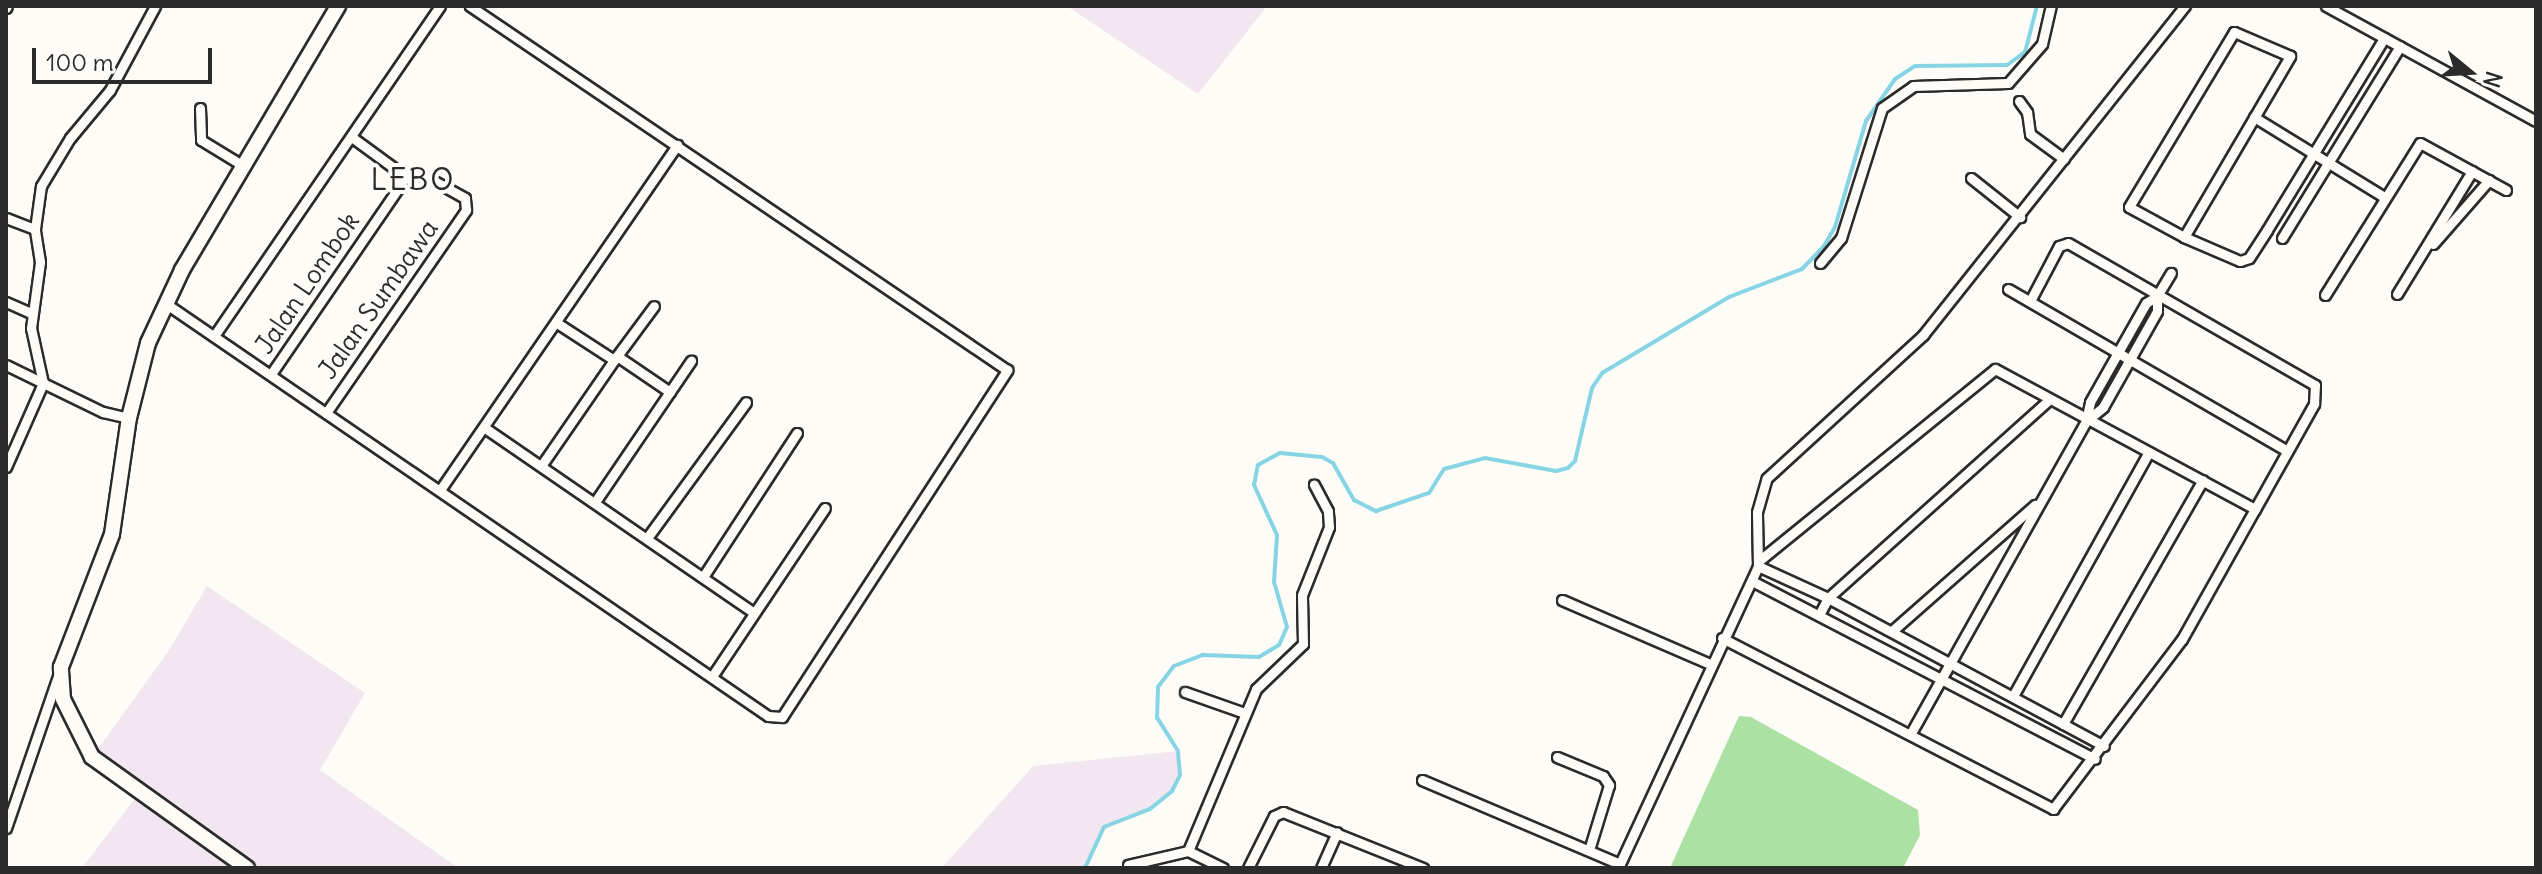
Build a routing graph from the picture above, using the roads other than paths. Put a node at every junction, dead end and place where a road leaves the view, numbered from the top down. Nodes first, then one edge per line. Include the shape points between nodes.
1 (155, 6) edge
2 (338, 6) edge
3 (440, 6) edge
4 (470, 6) edge
5 (2051, 6) edge
6 (2185, 6) edge
7 (2326, 6) edge
8 (2384, 38) junction
9 (2400, 46) junction
10 (2019, 101) dead end
11 (200, 108) dead end
12 (2254, 117) junction
13 (2536, 121) edge
14 (353, 138) junction
15 (677, 145) junction
16 (2313, 153) junction
17 (2064, 159) junction
18 (2328, 162) junction
19 (242, 165) junction
20 (2472, 171) junction
21 (406, 177) junction
22 (1971, 178) dead end
23 (2489, 180) junction
24 (2506, 190) dead end
25 (2384, 197) junction
26 (2020, 217) junction
27 (6, 218) edge
28 (35, 229) junction
29 (2184, 237) junction
30 (2282, 238) dead end
31 (1820, 263) dead end
32 (2415, 264) junction
33 (2171, 273) dead end
34 (2008, 289) dead end
35 (2397, 294) dead end
36 (2325, 295) dead end
37 (2157, 296) junction
38 (2030, 301) junction
39 (6, 302) edge
40 (165, 303) junction
41 (654, 306) dead end
42 (31, 313) junction
43 (557, 323) junction
44 (214, 336) junction
45 (2119, 353) junction
46 (616, 358) junction
47 (2130, 360) junction
48 (691, 361) dead end
49 (6, 365) edge
50 (271, 374) junction
51 (47, 386) junction
52 (670, 392) junction
53 (2050, 399) junction
54 (746, 402) dead end
55 (326, 413) junction
56 (129, 418) junction
57 (2086, 421) junction
58 (485, 428) junction
59 (797, 433) dead end
60 (2288, 451) junction
61 (2149, 452) junction
62 (541, 466) junction
63 (6, 467) edge
64 (2203, 480) junction
65 (1314, 485) dead end
66 (440, 490) junction
67 (2041, 500) junction
68 (595, 502) junction
69 (825, 508) dead end
70 (2255, 509) junction
71 (647, 538) junction
72 (1759, 564) junction
73 (703, 577) junction
74 (1752, 581) junction
75 (1828, 598) junction
76 (1562, 600) dead end
77 (754, 613) junction
78 (1819, 615) junction
79 (1892, 631) junction
80 (1722, 638) junction
81 (1949, 662) junction
82 (1710, 664) junction
83 (61, 667) junction
84 (713, 675) junction
85 (1940, 678) junction
86 (1185, 692) dead end
87 (2013, 696) junction
88 (1245, 713) junction
89 (2063, 724) junction
90 (1911, 733) junction
91 (2104, 746) junction
92 (1557, 757) dead end
93 (2095, 759) junction
94 (1422, 780) dead end
95 (6, 828) edge
96 (1337, 832) junction
97 (1589, 850) junction
98 (1188, 851) junction
99 (1397, 857) junction
100 (1128, 865) dead end
101 (1619, 866) edge
102 (247, 868) edge
103 (1223, 868) edge
104 (1248, 868) edge
105 (1321, 868) edge
106 (1393, 868) edge
107 (1423, 868) edge

1 - 28 street via 110,90 70,138 41,186
2 - 19 main road
3 - 14 street
4 - 15 street
5 - 31 street via 2042,44 2008,83 1913,86 1882,108 1841,238
6 - 17 street
7 - 8 street
8 - 9 street
8 - 16 street
9 - 13 street
9 - 18 street
10 - 17 street via 2027,112 2030,134
11 - 19 street via 201,140
12 - 16 street
12 - 29 street
12 - 29 street via 2290,56 2234,32 2129,207
14 - 21 street
14 - 44 street
15 - 43 street
15 - 84 street via 1005,368 1008,375 782,717 768,716
16 - 18 street
16 - 29 street via 2249,258 2225,256
17 - 26 street
18 - 25 street
18 - 30 street
19 - 40 main road
20 - 23 street
20 - 25 street via 2420,143
20 - 32 street
21 - 50 street, Jalan Lombok
21 - 55 street, Jalan Sumbawa via 413,172 465,198 466,210
22 - 26 street
23 - 24 street
23 - 32 street
25 - 36 street
26 - 72 street via 1923,335 1767,478 1757,512
27 - 28 street
28 - 42 street via 40,262
32 - 35 street
33 - 37 street
34 - 38 street
37 - 38 street via 2063,242
37 - 45 street via 2146,303
37 - 47 street via 2157,311
37 - 60 street via 2315,385 2314,404
38 - 45 street
39 - 42 street
40 - 44 street
40 - 56 main road via 148,343
41 - 46 street
42 - 51 street
43 - 46 street
43 - 58 street
44 - 50 street
45 - 47 street
45 - 57 street via 2090,402
46 - 52 street
46 - 62 street
47 - 57 street via 2103,407
47 - 60 street
48 - 52 street
49 - 51 street
50 - 55 street
51 - 56 street
51 - 63 street
52 - 68 street
53 - 57 street
53 - 72 street via 2001,370 1989,372
53 - 75 street
54 - 71 street
55 - 66 street
56 - 83 main road via 112,534
57 - 61 street
57 - 67 street
58 - 62 street
58 - 66 street
59 - 73 street
60 - 70 street
61 - 64 street
61 - 87 street
62 - 68 street
64 - 70 street
64 - 89 street
65 - 88 street via 1328,511 1329,527 1302,595 1303,644 1256,689
66 - 84 street
67 - 79 street
67 - 81 street
68 - 71 street
69 - 77 street
70 - 91 street via 2182,639
71 - 73 street
72 - 74 street
72 - 75 street
73 - 77 street
74 - 78 street
74 - 80 street
75 - 78 street
75 - 79 street
76 - 82 street
77 - 84 street
78 - 85 street
79 - 81 street
80 - 82 street
80 - 90 street
81 - 85 street
81 - 87 street
82 - 101 street
83 - 95 street
83 - 102 main road via 63,699 92,757
85 - 90 street
85 - 93 street
86 - 88 street
87 - 89 street
88 - 98 street
89 - 91 street
90 - 93 street via 2048,808 2060,804
91 - 93 street
92 - 97 street via 1603,776 1609,785
94 - 97 street
96 - 99 street
96 - 104 street via 1278,812
96 - 105 street
97 - 101 street
98 - 100 street
98 - 103 street
99 - 106 street
99 - 107 street

